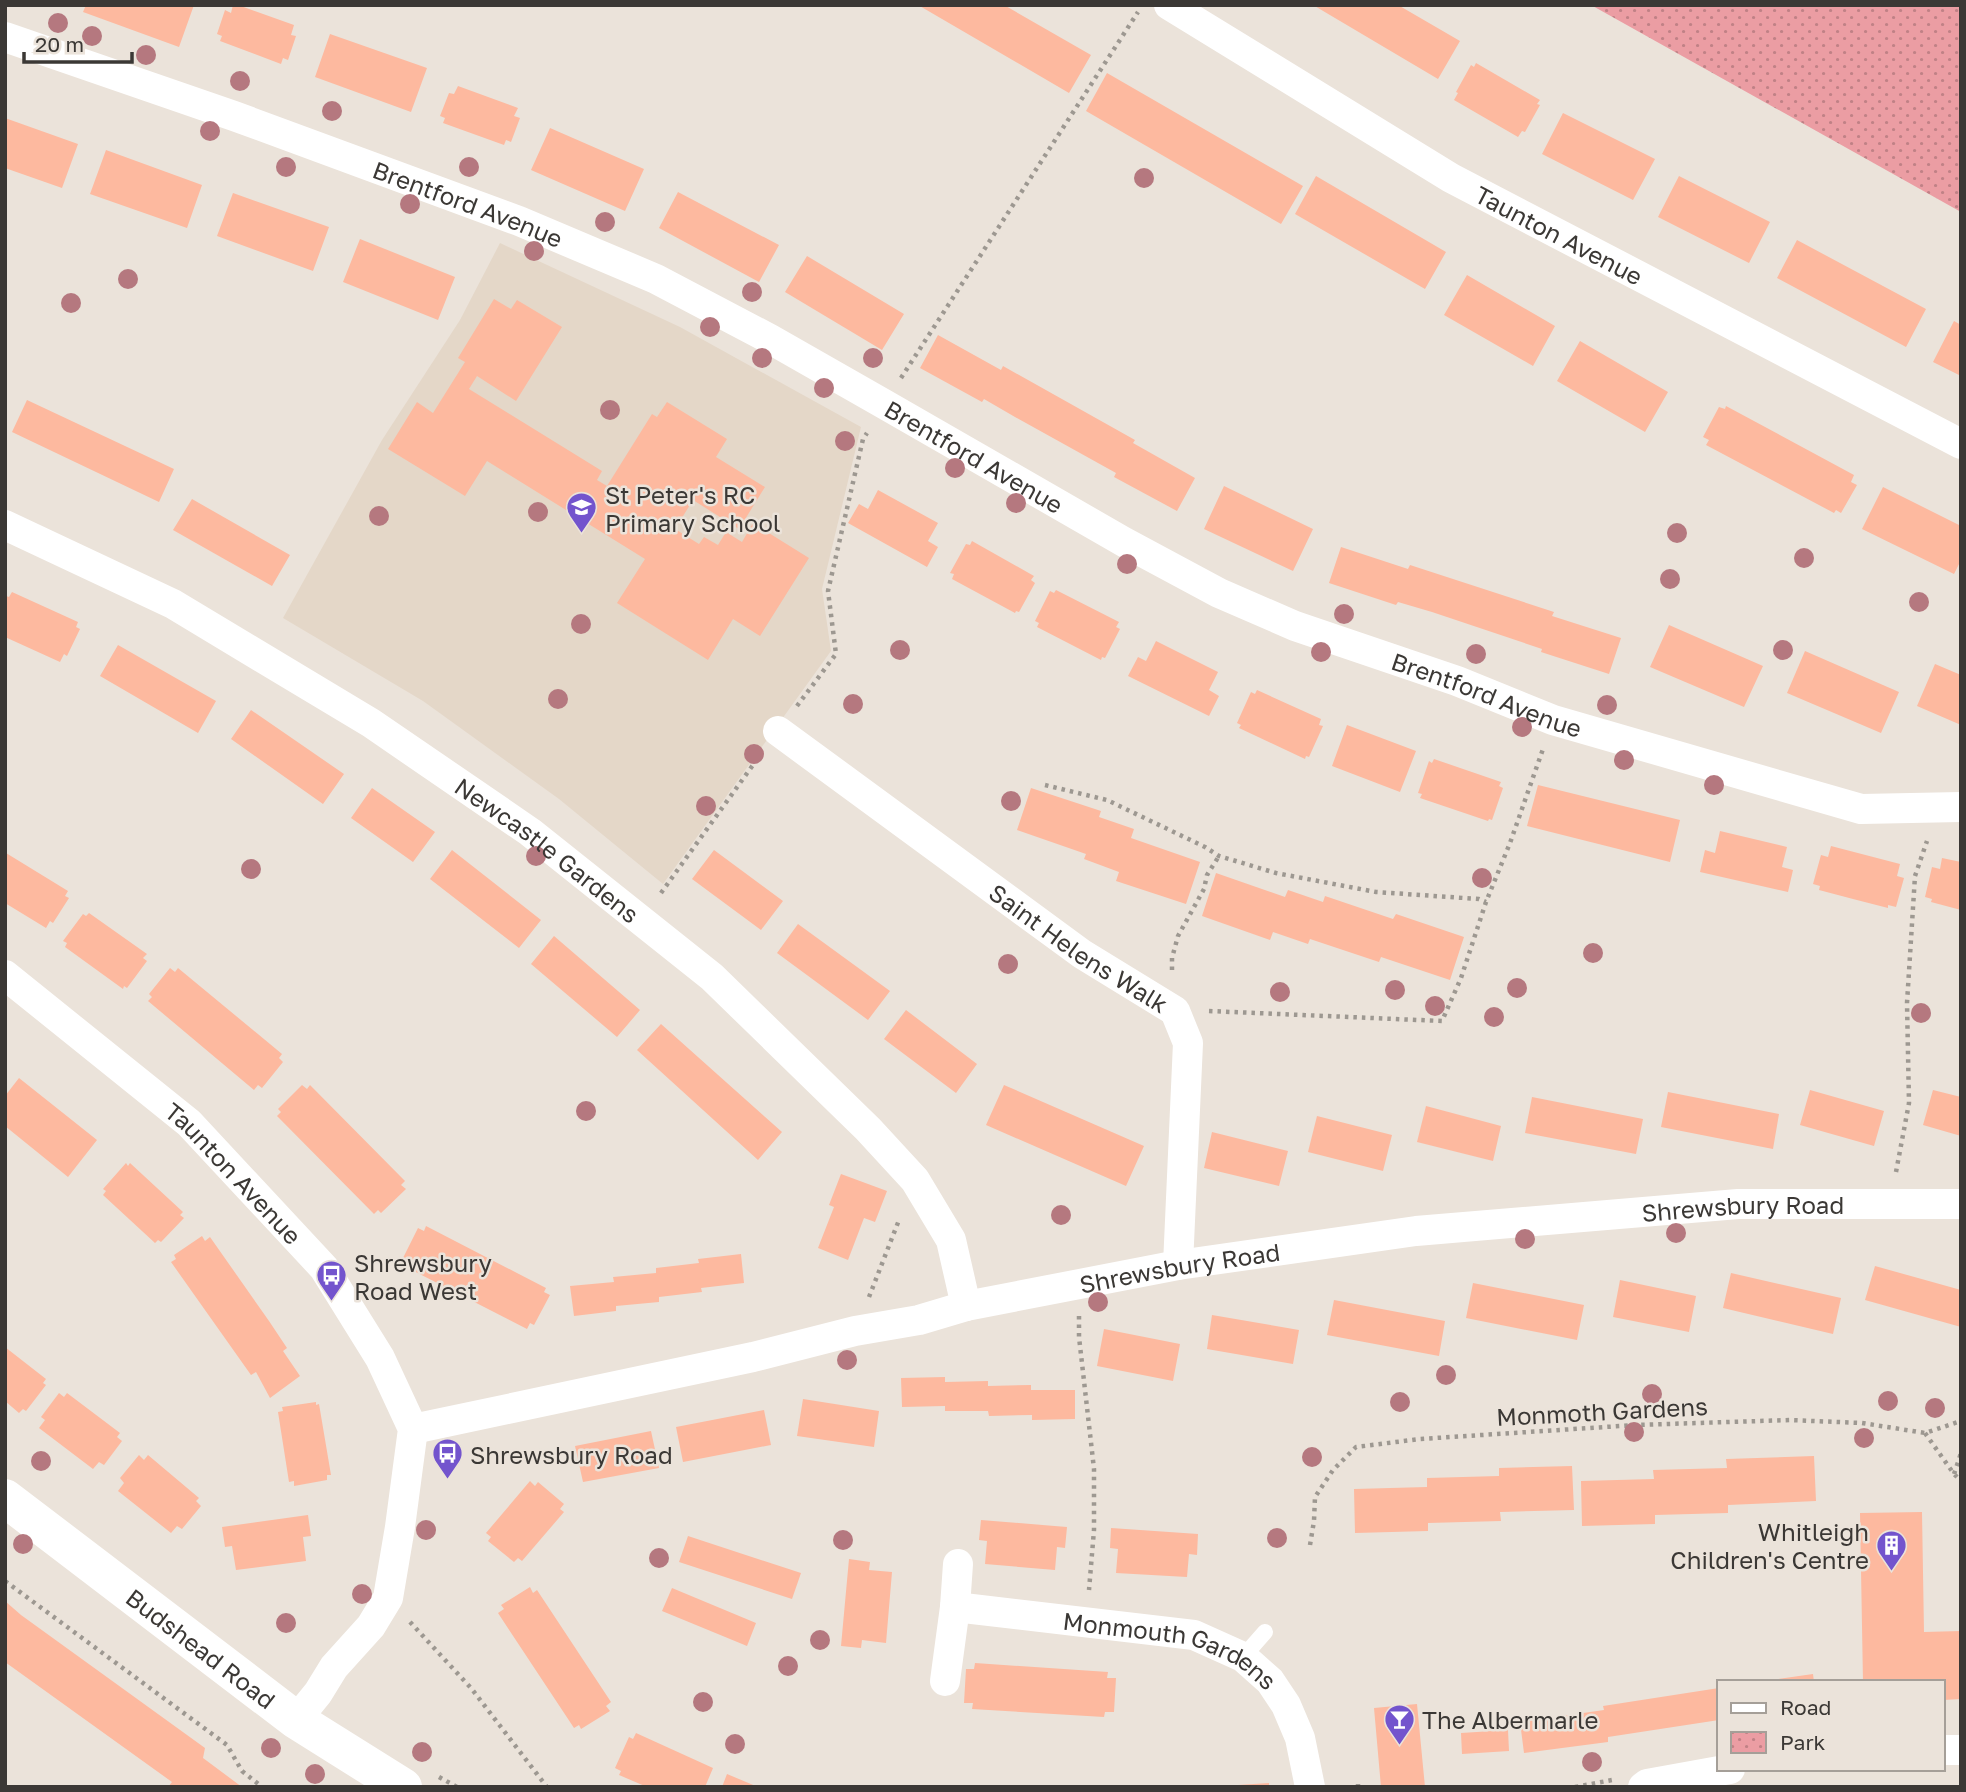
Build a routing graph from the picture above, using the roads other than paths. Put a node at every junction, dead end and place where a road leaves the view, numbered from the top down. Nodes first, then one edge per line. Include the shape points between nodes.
1 (1169, 5) edge
2 (5, 37) edge
3 (1961, 444) edge
4 (5, 525) edge
5 (778, 731) road end
6 (1961, 807) edge
7 (5, 975) edge
8 (1961, 1204) edge
9 (1178, 1265) junction
10 (966, 1306) junction
11 (413, 1429) junction
12 (5, 1498) edge
13 (958, 1564) dead end
14 (955, 1607) junction
15 (1265, 1632) dead end
16 (1243, 1657) junction
17 (945, 1681) dead end
18 (296, 1720) junction
19 (1717, 1771) edge
20 (421, 1781) edge
21 (1310, 1787) edge
22 (1643, 1787) edge

1 - 3 street, Taunton Avenue via 1451,178
2 - 6 street, Brentford Avenue via 531,226 656,279 1124,542 1219,593 1295,626 1457,681 1553,720 1861,809
4 - 10 street, Newcastle Gardens via 173,604 371,723 530,832 712,977 915,1180 951,1240
5 - 9 street, Saint Helens Walk via 1082,954 1175,1011 1188,1043
7 - 11 street, Taunton Avenue via 189,1123 324,1268 380,1358
8 - 9 street, Shrewsbury Road via 1738,1204 1416,1231
9 - 10 street, Shrewsbury Road
10 - 11 street, Shrewsbury Road via 753,1357
11 - 18 street via 388,1598
12 - 18 street, Budshead Road
13 - 14 street
14 - 16 street, Monmouth Gardens via 1194,1635
14 - 17 street
15 - 16 lane
16 - 21 street, Monmouth Gardens via 1270,1681 1286,1705 1300,1738
18 - 20 street, Budshead Road
19 - 22 street

